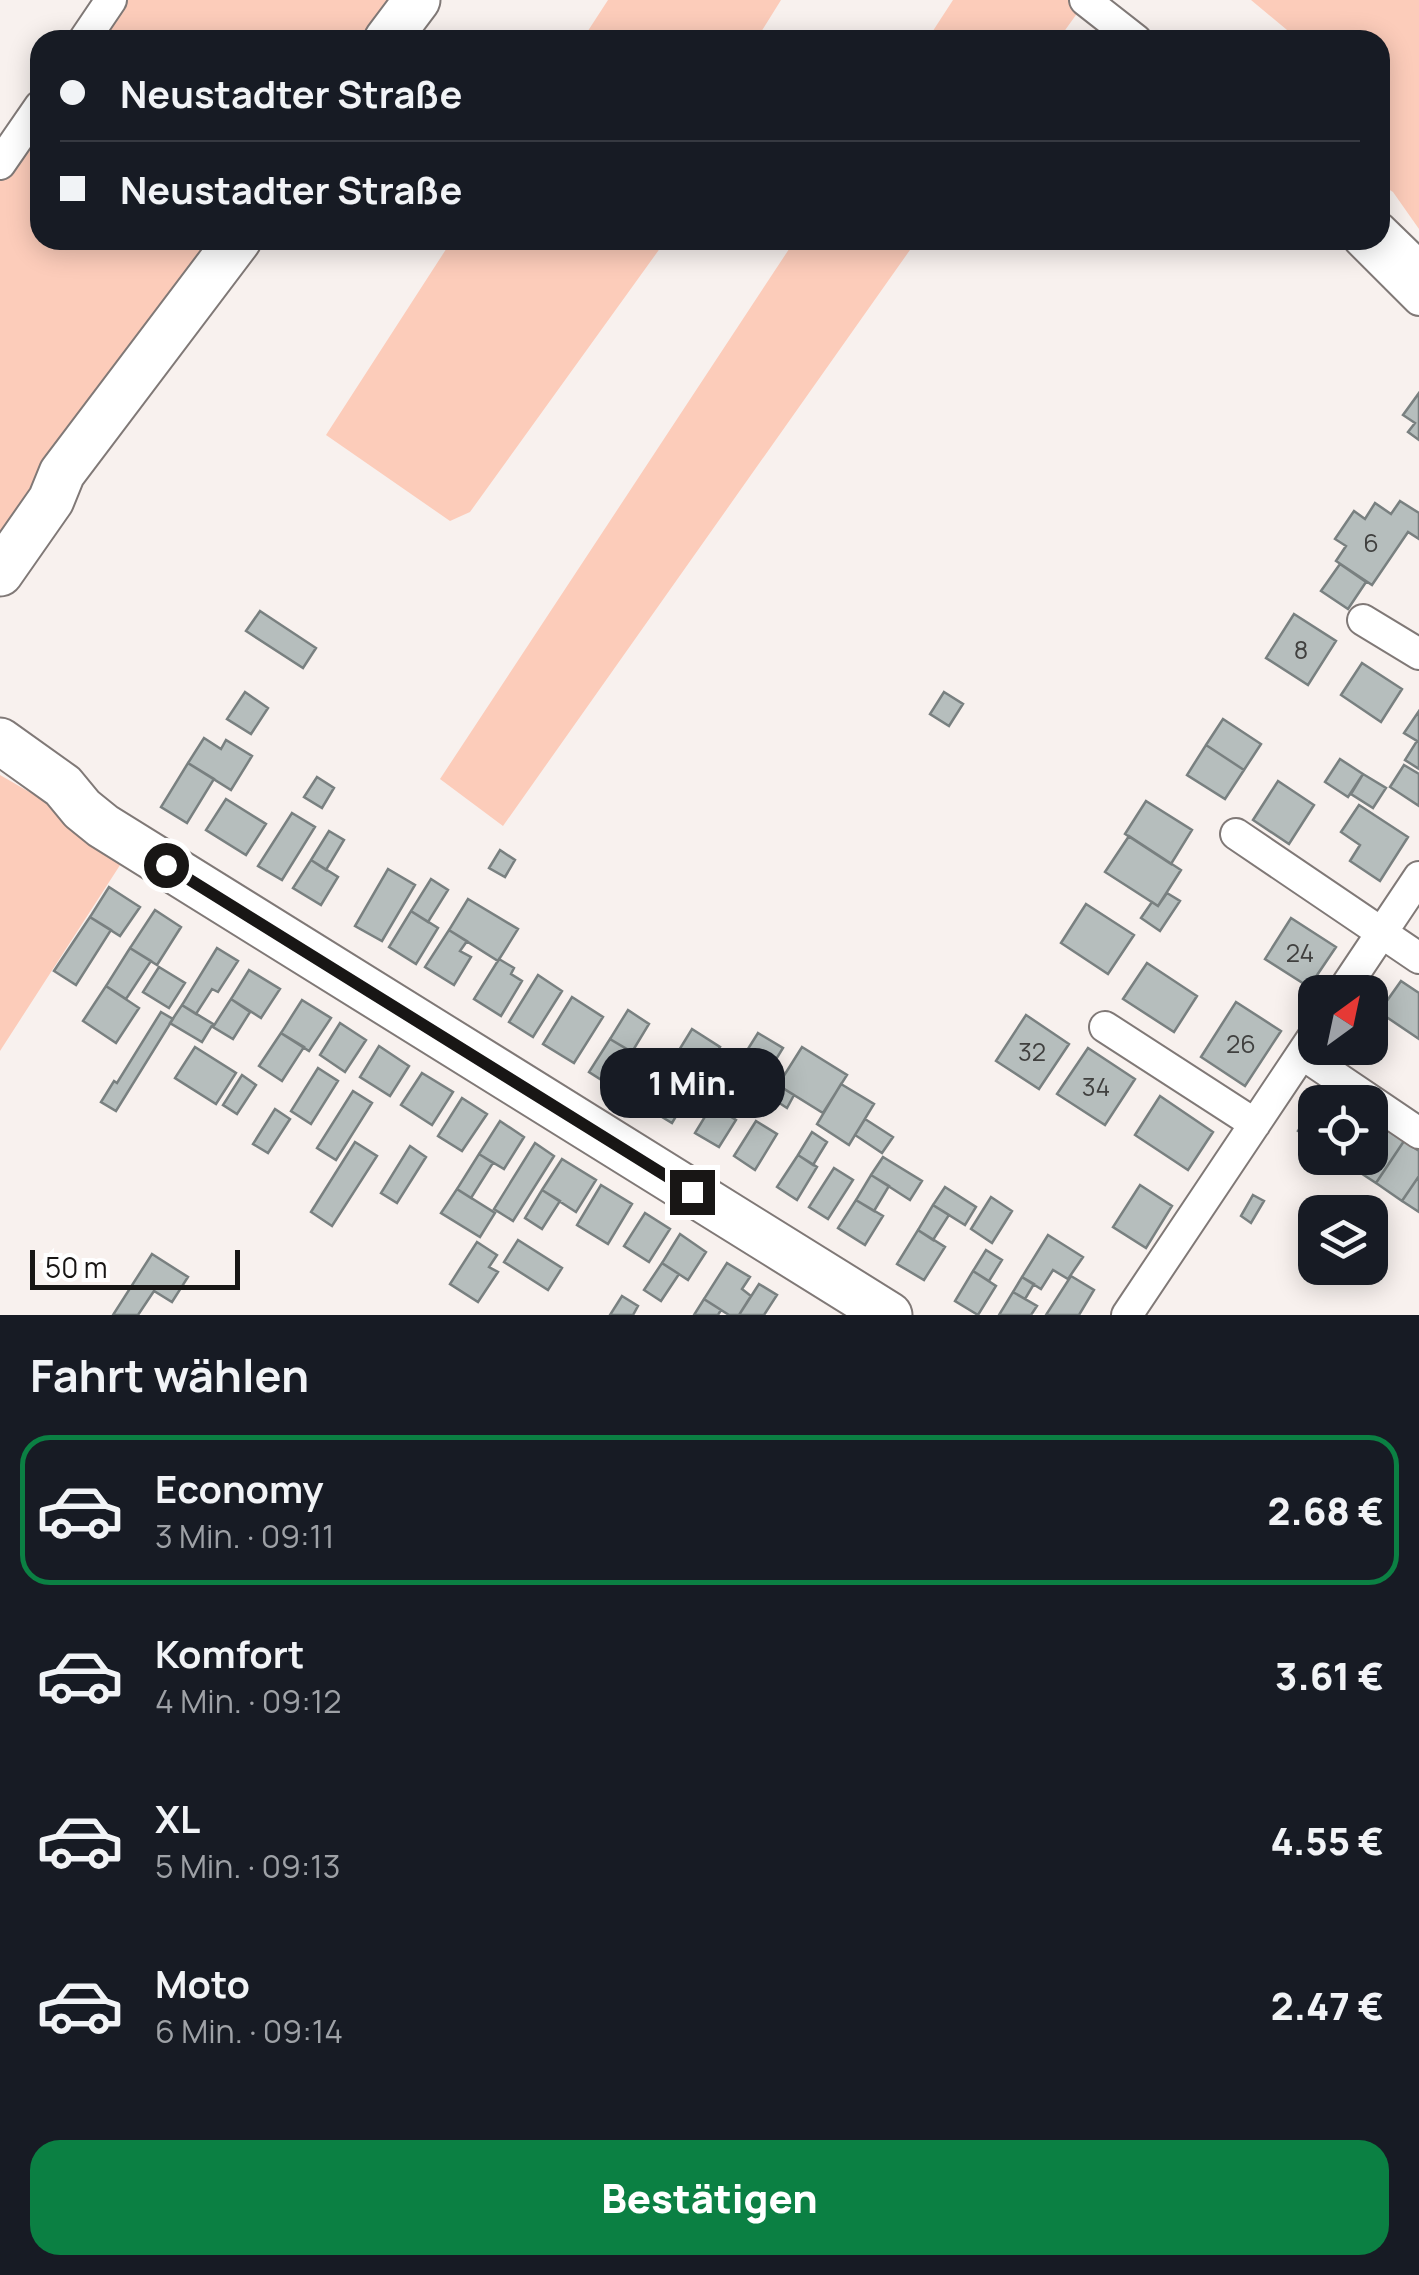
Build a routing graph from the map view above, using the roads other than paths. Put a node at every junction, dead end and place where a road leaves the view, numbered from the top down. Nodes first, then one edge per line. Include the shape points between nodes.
1 (111, 0) edge
2 (417, 0) edge
3 (1085, 0) edge
4 (91, 30) edge
5 (394, 30) edge
6 (1123, 30) edge
7 (30, 120) edge
8 (0, 164) edge
9 (1390, 238) edge
10 (230, 250) edge
11 (1369, 250) edge
12 (1419, 272) edge
13 (1419, 300) edge
14 (62, 473) junction
15 (0, 535) edge
16 (0, 573) edge
17 (1363, 620) dead end
18 (1419, 654) edge
19 (0, 741) edge
20 (0, 775) edge
21 (82, 809) junction
22 (1236, 834) dead end
23 (1419, 876) edge
24 (1380, 933) junction
25 (1419, 958) edge
26 (1353, 975) edge
27 (1105, 1027) dead end
28 (1298, 1060) edge
29 (1335, 1065) edge
30 (1254, 1124) junction
31 (1419, 1133) edge
32 (889, 1315) edge
33 (1127, 1315) edge

1 - 4 street
2 - 5 main road
3 - 6 street
7 - 8 street
9 - 12 street
10 - 14 main road
11 - 13 street
14 - 15 main road via 38,489
14 - 16 main road
17 - 18 street
19 - 21 main road via 63,786
20 - 21 main road via 58,808
21 - 32 main road
22 - 24 street
23 - 24 street
24 - 25 street
24 - 26 street
27 - 30 street
28 - 30 street
29 - 31 street
30 - 33 street

